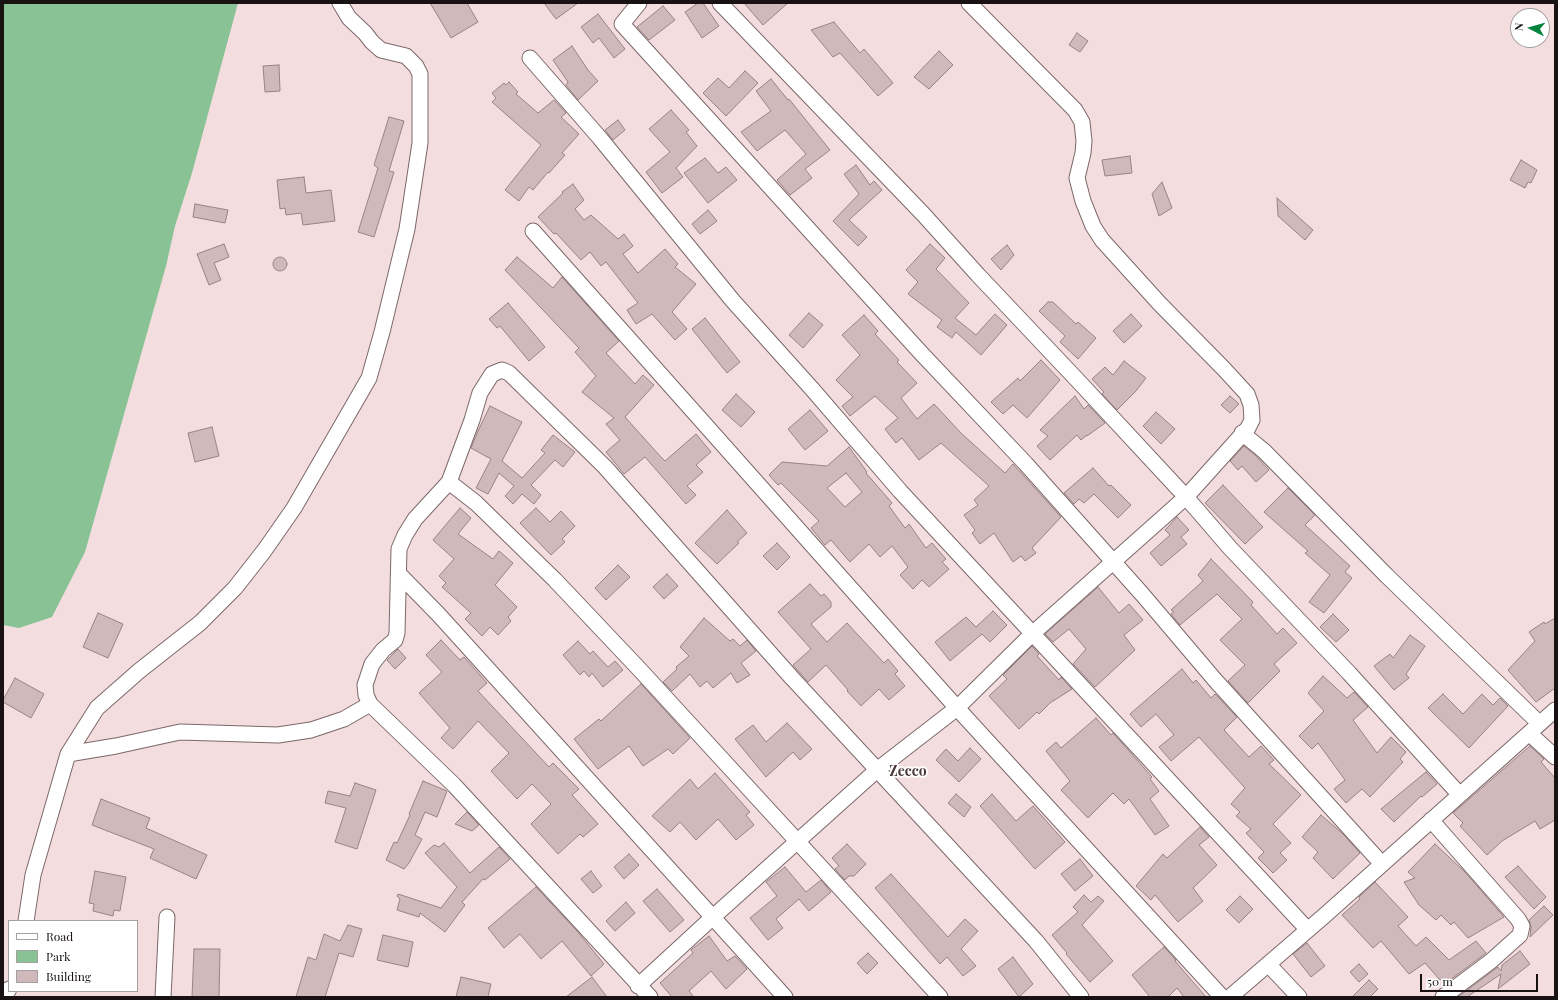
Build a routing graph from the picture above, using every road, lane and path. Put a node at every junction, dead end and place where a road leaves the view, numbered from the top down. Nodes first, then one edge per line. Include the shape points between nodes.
1 (340, 3) edge
2 (639, 3) edge
3 (720, 3) edge
4 (969, 3) edge
5 (530, 58) dead end
6 (533, 231) dead end
7 (1242, 433) junction
8 (449, 482) junction
9 (1186, 497) junction
10 (1112, 561) junction
11 (399, 574) junction
12 (1032, 634) junction
13 (370, 704) junction
14 (957, 708) junction
15 (1555, 710) edge
16 (1534, 728) junction
17 (68, 754) junction
18 (1555, 757) edge
19 (877, 770) junction
20 (1459, 794) junction
21 (1431, 820) junction
22 (797, 842) junction
23 (1382, 864) junction
24 (167, 917) dead end
25 (713, 917) junction
26 (26, 920) edge
27 (1308, 930) junction
28 (1268, 964) junction
29 (638, 986) junction
30 (163, 997) edge
31 (650, 997) edge
32 (785, 997) edge
33 (940, 997) edge
34 (1081, 997) edge
35 (1222, 997) edge
36 (1230, 997) edge
37 (1299, 997) edge
38 (1443, 997) edge

1 - 17 street via 350,18 381,50 406,56 420,74 420,143 407,229 369,378 294,508 264,552 235,588 200,623 97,708
2 - 10 street via 622,24
3 - 9 street via 923,214
4 - 7 street via 1075,110 1082,122 1084,141 1077,178 1093,226 1102,240 1154,298 1247,394 1252,420
5 - 12 street via 599,137 733,301 905,496
6 - 14 street
7 - 9 street
7 - 16 street via 1264,451 1376,564
8 - 11 street via 415,519 405,535 399,549
8 - 19 street via 486,382 492,374 502,370 509,373 605,467
8 - 22 street via 476,503 555,580
9 - 10 street
9 - 20 street via 1230,548 1350,673
10 - 12 street
10 - 23 street via 1215,680
11 - 13 street via 397,633 395,640 372,664 365,685
11 - 25 street
12 - 14 street
12 - 27 street
13 - 17 street via 344,719 311,730 278,735 180,732
13 - 29 street via 454,785
14 - 19 street
14 - 35 street
15 - 16 street
16 - 18 street
16 - 20 street
17 - 26 street via 33,875
19 - 22 street
19 - 34 street via 1036,941
20 - 21 street
21 - 23 street
21 - 38 street via 1522,926 1520,935
22 - 25 street
22 - 33 street
23 - 27 street
24 - 30 street
25 - 29 street
25 - 32 street
27 - 28 street
28 - 36 street
28 - 37 street
29 - 31 street

